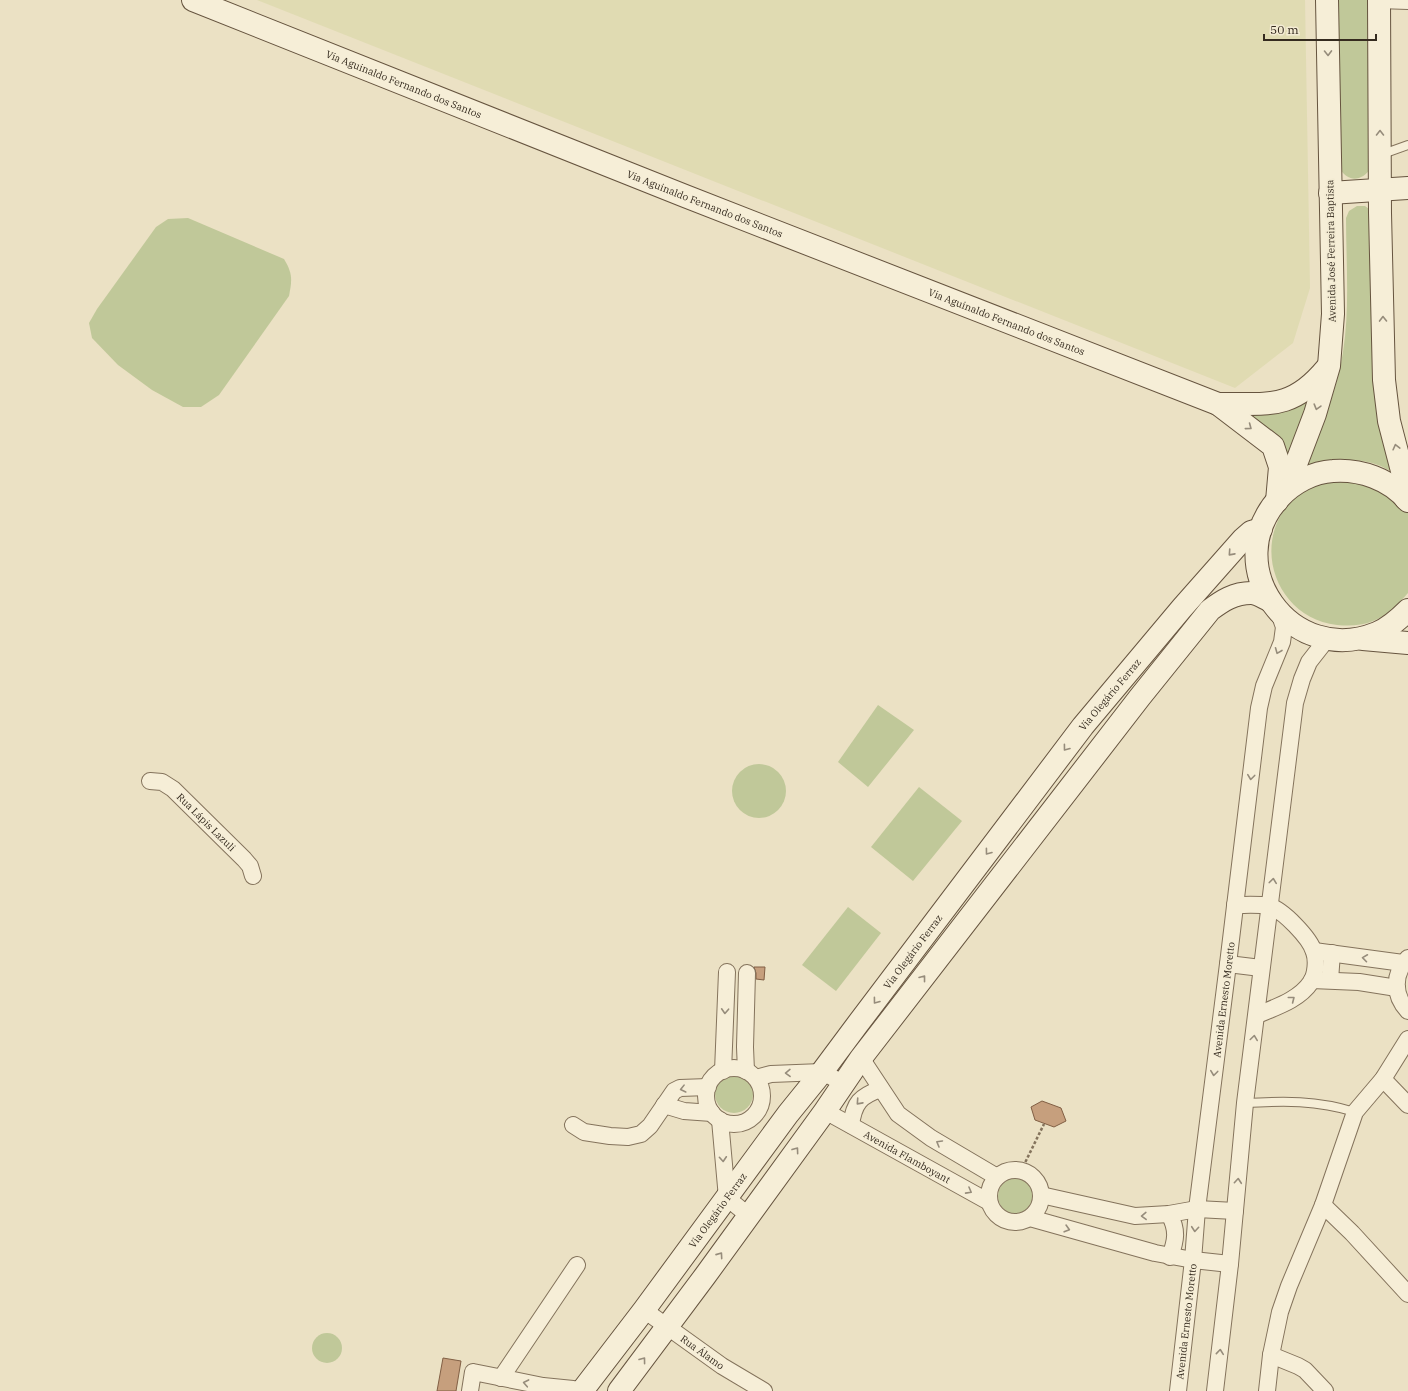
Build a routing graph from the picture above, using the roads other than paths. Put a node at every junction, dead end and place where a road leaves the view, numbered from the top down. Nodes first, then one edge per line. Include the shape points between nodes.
1 (193, 0) edge
2 (1326, 0) edge
3 (1379, 0) edge
4 (1408, 1) edge
5 (1408, 145) edge
6 (1380, 155) junction
7 (1408, 188) edge
8 (1380, 190) junction
9 (1330, 193) junction
10 (1329, 366) junction
11 (1218, 404) junction
12 (1280, 497) junction
13 (1407, 500) edge
14 (1261, 529) junction
15 (1274, 606) junction
16 (1408, 610) edge
17 (1327, 639) junction
18 (1358, 639) junction
19 (1408, 643) edge
20 (150, 781) dead end
21 (254, 876) dead end
22 (1235, 905) junction
23 (1270, 906) junction
24 (1314, 951) junction
25 (1332, 953) junction
26 (1406, 961) edge
27 (1228, 964) junction
28 (1262, 968) junction
29 (727, 972) dead end
30 (747, 973) dead end
31 (1312, 980) junction
32 (1330, 980) junction
33 (1397, 988) junction
34 (1408, 1011) edge
35 (1257, 1015) junction
36 (1408, 1039) edge
37 (861, 1058) junction
38 (723, 1071) junction
39 (822, 1072) junction
40 (751, 1075) junction
41 (1383, 1078) junction
42 (842, 1083) junction
43 (708, 1087) junction
44 (881, 1090) junction
45 (1245, 1103) junction
46 (664, 1105) junction
47 (1408, 1105) edge
48 (825, 1111) junction
49 (1355, 1112) junction
50 (716, 1117) junction
51 (573, 1124) dead end
52 (851, 1125) junction
53 (997, 1177) junction
54 (1041, 1195) junction
55 (727, 1198) junction
56 (989, 1202) junction
57 (1323, 1205) junction
58 (1197, 1209) junction
59 (1235, 1212) junction
60 (1169, 1214) junction
61 (748, 1216) junction
62 (1030, 1218) junction
63 (1170, 1257) junction
64 (1193, 1260) junction
65 (1230, 1264) junction
66 (577, 1265) dead end
67 (1408, 1294) edge
68 (644, 1310) junction
69 (668, 1326) junction
70 (1271, 1355) junction
71 (501, 1378) junction
72 (570, 1390) edge
73 (470, 1391) edge
74 (619, 1391) edge
75 (764, 1391) edge
76 (1178, 1391) edge
77 (1215, 1391) edge
78 (1267, 1391) edge
79 (1325, 1391) edge

1 - 11 main road, Via Aguinaldo Fernando dos Santos
2 -> 9 main road, Avenida José Ferreira Baptista
3 - 4 street
6 -> 3 main road
5 - 6 lane
6 - 8 main road
7 - 8 main road
8 - 9 main road
13 -> 8 main road via 1389,422 1384,380
9 - 10 main road, Avenida José Ferreira Baptista via 1333,314
10 - 11 main road, Via Aguinaldo Fernando dos Santos via 1303,392 1287,400 1273,403
10 -> 12 main road, Avenida José Ferreira Baptista via 1315,414
11 -> 12 main road, Via Aguinaldo Fernando dos Santos via 1273,446 1280,467
12 - 13 main road via 1291,487 1315,474 1341,470 1361,472 1378,478
12 - 14 main road via 1266,516
14 - 15 main road via 1256,558 1260,580
14 -> 39 main road, Via Olegário Ferraz via 1251,532 1243,539 1083,726
15 - 17 main road via 1292,624 1307,633
15 -> 22 street, Avenida Ernesto Moretto via 1284,627 1282,642 1264,686 1259,708
37 -> 15 main road via 1210,610 1224,599 1252,593
16 - 18 main road via 1377,633
17 - 18 main road
23 -> 17 street via 1295,703 1309,662
18 - 19 main road
20 - 21 street, Rua Lápis Lazuli via 162,782 173,789 244,859
22 - 23 street
22 - 27 street, Avenida Ernesto Moretto
23 - 24 street via 1293,922
23 - 28 street
24 - 25 street
24 - 31 street via 1316,966
26 -> 25 street
25 - 32 street
26 - 33 street via 1399,971
27 - 28 street
27 -> 58 street, Avenida Ernesto Moretto
28 - 35 street
29 -> 38 street
30 - 40 street via 745,1047
31 - 32 street
35 -> 31 street via 1286,1004
32 - 33 street
33 - 34 street via 1399,998
45 -> 35 street
36 - 41 street
37 - 42 main road
37 - 44 street
38 - 40 street via 736,1068
38 - 43 street via 715,1075
39 -> 40 street
39 - 42 street
39 - 55 main road, Via Olegário Ferraz
40 - 50 street via 761,1089 762,1099 758,1110 751,1118 741,1123 731,1124
41 - 47 street
41 - 49 street
42 - 48 main road
43 -> 46 street via 680,1088 674,1091
43 - 50 street via 707,1104
44 -> 52 street via 862,1098 856,1104 852,1112
53 -> 44 street via 931,1138 898,1114
45 - 49 lane via 1310,1102
59 -> 45 street
46 - 50 street
46 - 51 street via 650,1126 641,1134 628,1137 584,1132
48 - 52 street, Avenida Flamboyant
61 -> 48 main road
49 - 57 street
50 -> 55 street
52 -> 56 street, Avenida Flamboyant
53 - 54 street via 1004,1172 1021,1171 1035,1180
53 - 56 street via 990,1188
60 -> 54 street via 1135,1216
54 - 62 street via 1040,1204
55 - 61 street
55 - 68 main road, Via Olegário Ferraz
56 - 62 street via 992,1210 1005,1221 1022,1222
57 - 67 street
57 - 70 street via 1289,1286 1280,1312
58 - 59 street
58 - 60 street
58 -> 64 street, Avenida Ernesto Moretto
59 - 65 street
60 - 63 street via 1176,1234
69 -> 61 main road
62 -> 63 street
63 - 64 street
64 - 65 street
64 - 76 street, Avenida Ernesto Moretto
77 -> 65 street
66 - 71 street
68 - 69 street, Rua Álamo
68 - 72 main road, Via Olegário Ferraz
74 -> 69 main road
69 - 75 street, Rua Álamo via 722,1366
70 - 78 street
70 - 79 street via 1305,1370
72 -> 71 street
71 - 73 street via 473,1372

